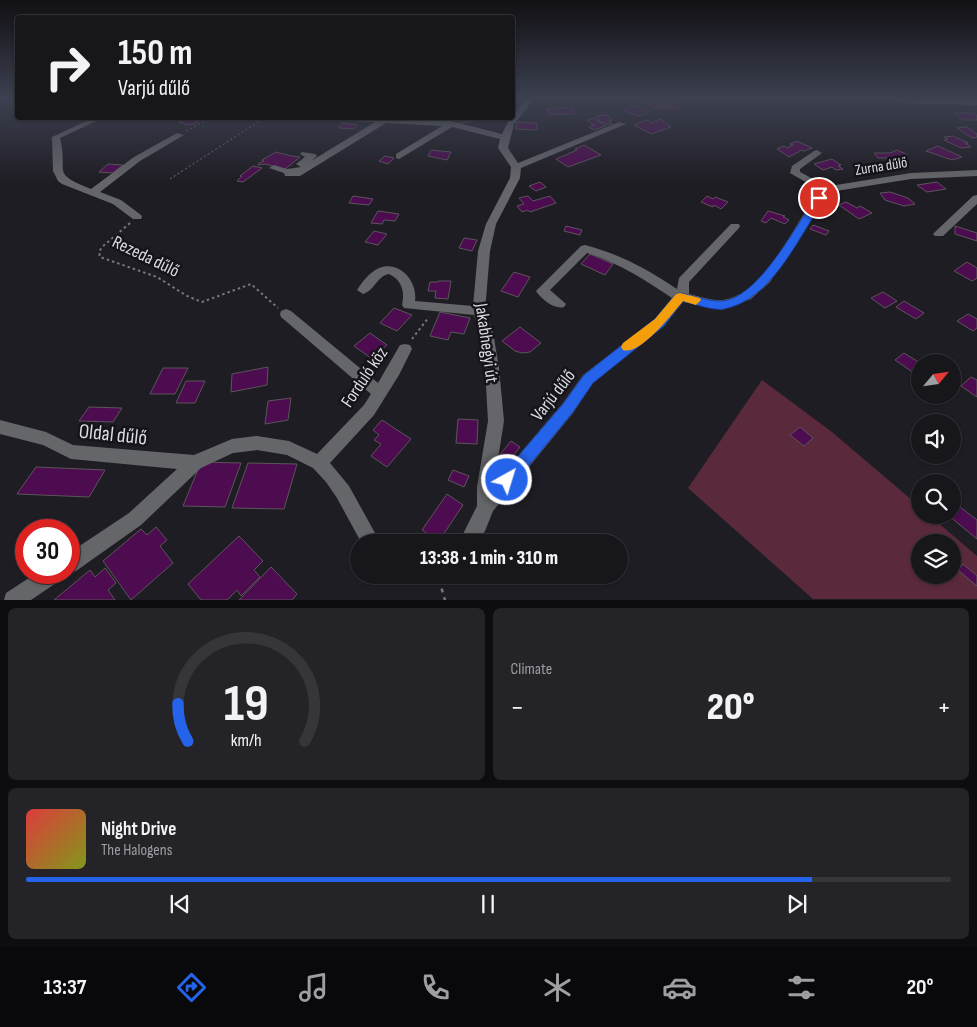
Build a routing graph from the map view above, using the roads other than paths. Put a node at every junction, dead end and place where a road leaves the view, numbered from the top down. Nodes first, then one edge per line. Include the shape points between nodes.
1 (81, 126) edge
2 (375, 126) edge
3 (448, 126) edge
4 (459, 126) edge
5 (509, 126) edge
6 (617, 126) edge
7 (180, 135) road end
8 (504, 137) junction
9 (817, 153) dead end
10 (304, 154) dead end
11 (399, 156) dead end
12 (516, 167) junction
13 (274, 168) dead end
14 (294, 171) junction
15 (977, 173) edge
16 (829, 187) junction
17 (92, 193) junction
18 (977, 198) edge
19 (137, 217) road end
20 (735, 226) dead end
21 (939, 234) dead end
22 (363, 290) dead end
23 (680, 297) junction
24 (560, 304) dead end
25 (479, 311) junction
26 (286, 314) road end
27 (405, 350) road end
28 (380, 393) junction
29 (0, 427) edge
30 (195, 463) junction
31 (319, 463) junction
32 (486, 506) junction
33 (367, 534) edge
34 (473, 534) edge
35 (80, 556) edge
36 (37, 584) edge
37 (13, 600) edge

1 - 17 street, Rezeda dűlő via 56,137 57,172 60,179
2 - 14 street
3 - 11 street
4 - 8 street
5 - 8 street
6 - 12 street
7 - 17 street via 137,159
8 - 12 street via 503,148
9 - 16 street, Zurna dűlő via 795,168 795,173
10 - 14 street via 312,156
12 - 25 street, Jakabhegyi út via 515,178 491,224 484,250
13 - 14 street
15 - 16 street, Zurna dűlő via 911,176
16 - 23 street via 766,279 747,296 722,305
17 - 19 street, Rezeda dűlő via 116,202
18 - 21 street
20 - 23 street, Varjú dűlő via 683,281
22 - 25 street via 381,273 390,271 405,279 411,298 408,305
23 - 24 street via 634,268 610,256 585,249 542,291
23 - 32 street, Varjú dűlő via 659,323 588,379 568,408
25 - 32 street, Jakabhegyi út via 492,368 496,421
26 - 28 street
27 - 28 street, Forduló köz
28 - 31 street, Forduló köz via 369,410
29 - 30 street, Oldal dűlő via 46,439 71,452
30 - 31 street via 232,446 257,443 289,448
30 - 35 street via 135,519
31 - 33 street via 343,492
32 - 34 street, Jakabhegyi út
36 - 37 street

